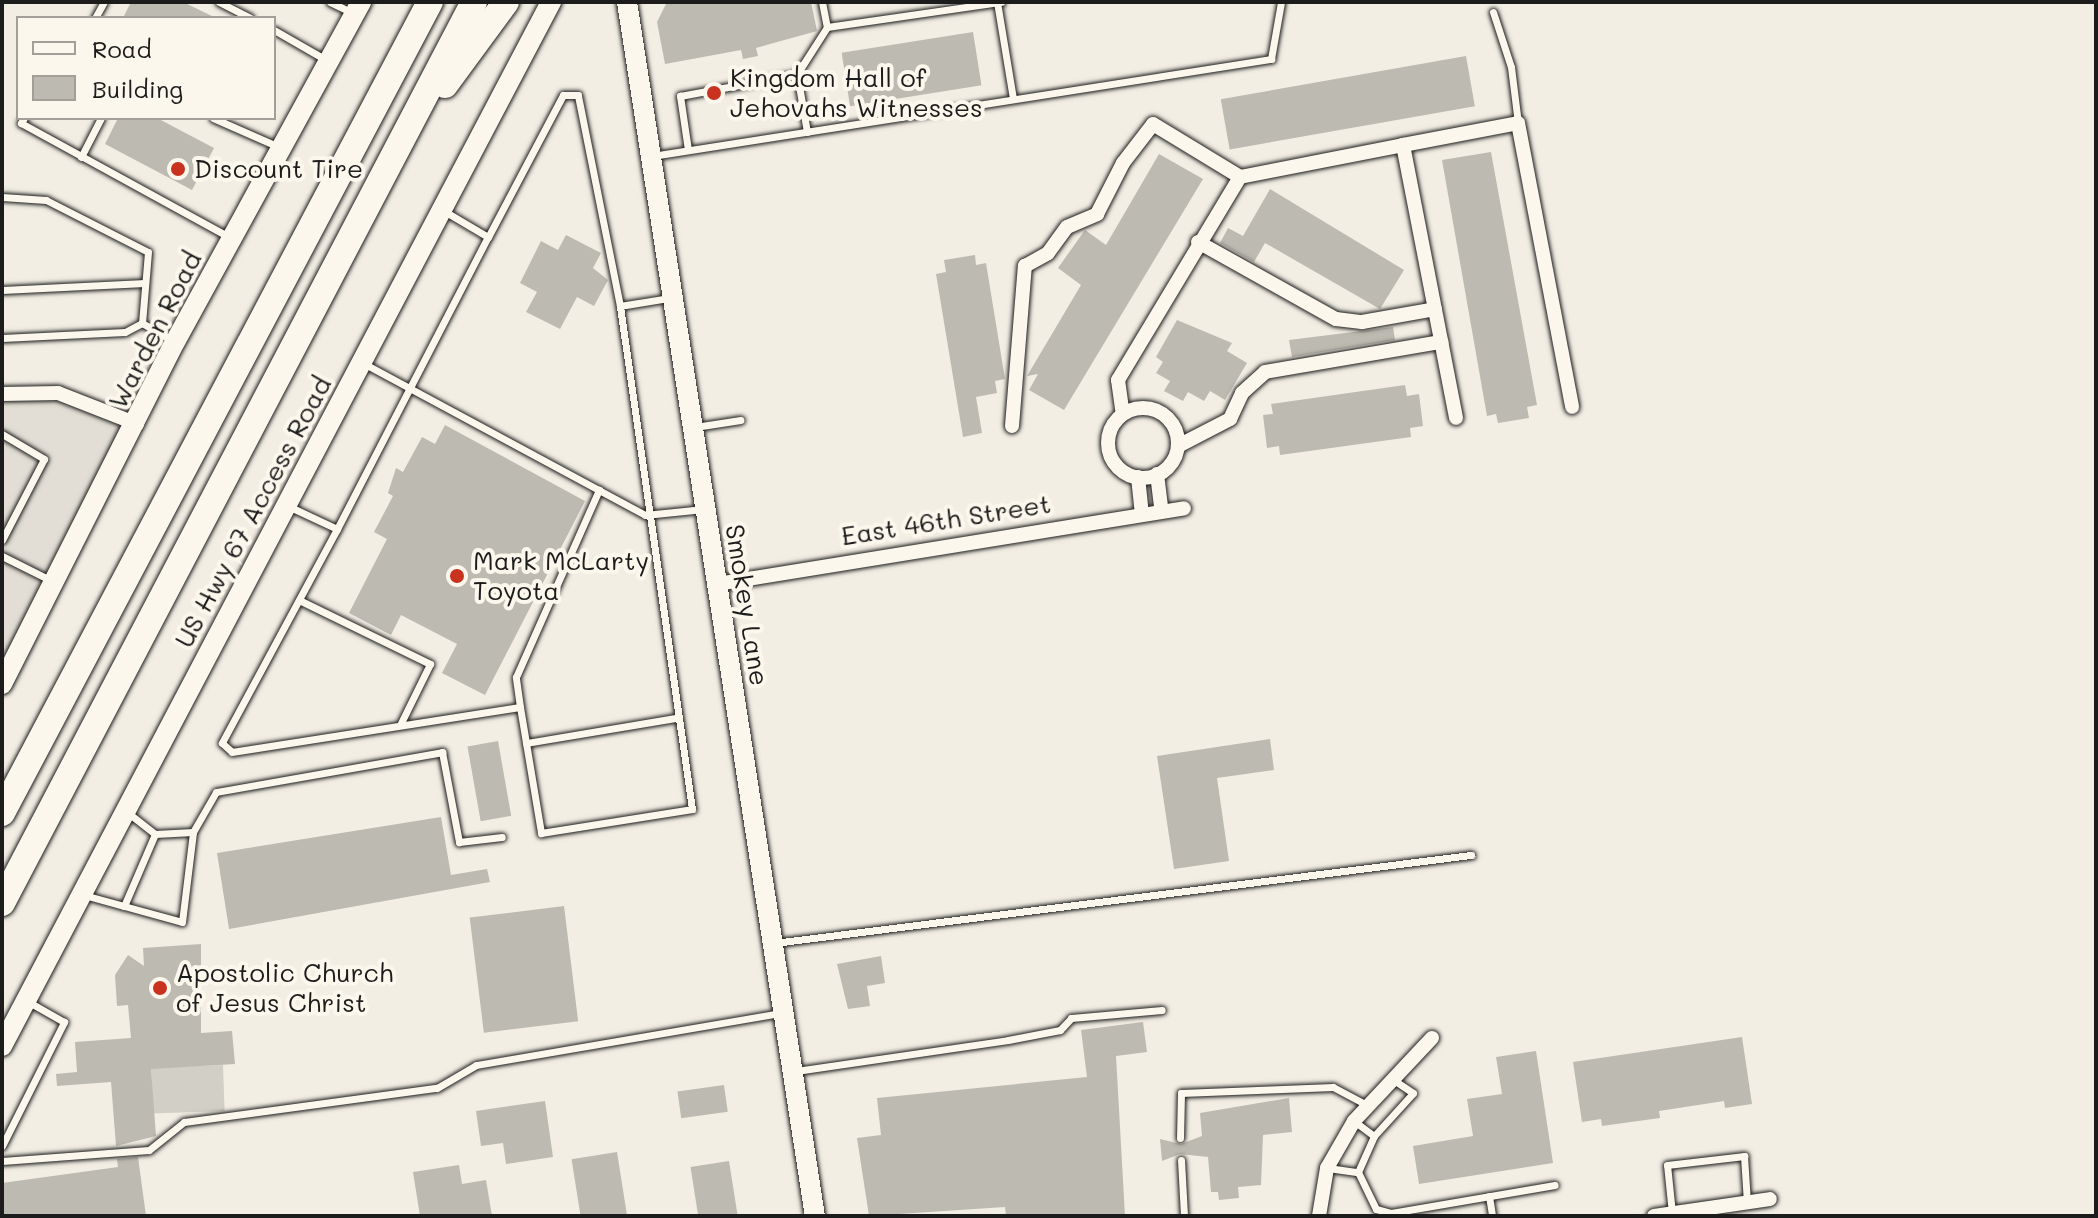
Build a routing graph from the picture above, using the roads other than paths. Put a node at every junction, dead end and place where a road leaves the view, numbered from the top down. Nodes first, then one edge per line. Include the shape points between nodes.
1 (219, 2) edge
2 (330, 2) edge
3 (430, 2) edge
4 (474, 2) edge
5 (506, 2) edge
6 (551, 2) edge
7 (627, 2) edge
8 (822, 2) edge
9 (998, 2) edge
10 (1281, 2) edge
11 (358, 8) edge
12 (1493, 12) dead end
13 (246, 16) edge
14 (827, 27) junction
15 (276, 31) edge
16 (329, 62) junction
17 (797, 74) junction
18 (1013, 99) junction
19 (23, 120) edge
20 (100, 120) edge
21 (218, 120) edge
22 (1518, 123) junction
23 (807, 132) junction
24 (1403, 145) junction
25 (399, 146) junction
26 (281, 148) junction
27 (688, 150) junction
28 (650, 156) junction
29 (81, 157) junction
30 (1240, 177) junction
31 (2, 197) edge
32 (442, 209) junction
33 (488, 237) junction
34 (231, 238) junction
35 (1198, 242) junction
36 (145, 283) junction
37 (2, 290) edge
38 (673, 298) junction
39 (620, 306) junction
40 (1435, 309) junction
41 (142, 323) junction
42 (2, 338) edge
43 (175, 342) junction
44 (1441, 342) junction
45 (361, 362) junction
46 (410, 388) junction
47 (2, 394) edge
48 (1572, 407) dead end
49 (1123, 414) junction
50 (1456, 418) dead end
51 (740, 420) dead end
52 (137, 424) junction
53 (1012, 426) dead end
54 (693, 427) junction
55 (2, 434) edge
56 (1178, 446) junction
57 (1157, 474) junction
58 (1138, 477) junction
59 (599, 490) junction
60 (286, 505) junction
61 (1184, 508) dead end
62 (706, 509) junction
63 (1162, 512) junction
64 (1142, 514) junction
65 (645, 515) junction
66 (337, 529) junction
67 (2, 540) edge
68 (2, 556) edge
69 (55, 583) junction
70 (717, 584) junction
71 (299, 600) junction
72 (2, 684) edge
73 (520, 707) junction
74 (675, 718) junction
75 (400, 725) junction
76 (526, 743) junction
77 (125, 811) junction
78 (2, 813) edge
79 (193, 832) junction
80 (155, 834) junction
81 (502, 837) dead end
82 (1471, 855) dead end
83 (82, 894) junction
84 (2, 903) edge
85 (124, 906) junction
86 (774, 943) junction
87 (26, 1001) junction
88 (1162, 1010) dead end
89 (785, 1013) junction
90 (1432, 1038) dead end
91 (2, 1046) edge
92 (794, 1072) junction
93 (1394, 1080) junction
94 (1368, 1106) junction
95 (1354, 1121) junction
96 (1374, 1136) junction
97 (1180, 1138) dead end
98 (2, 1146) edge
99 (1181, 1160) dead end
100 (2, 1161) edge
101 (1327, 1168) junction
102 (1358, 1172) junction
103 (1555, 1185) dead end
104 (1489, 1196) junction
105 (1770, 1199) dead end
106 (1747, 1202) junction
107 (1724, 1211) edge
108 (1672, 1213) junction
109 (815, 1216) edge
110 (1184, 1216) edge
111 (1319, 1216) edge
112 (1492, 1216) edge
113 (1654, 1216) edge

1 - 13 lane
2 - 11 lane
3 - 78 highway
4 - 25 highway
5 - 25 highway
6 - 32 main road, US Hwy 67 Access Road
7 - 28 main road, Smokey Lane
8 - 14 lane
9 - 14 lane
9 - 18 lane
10 - 18 lane via 1271,59
11 - 16 main road, Warden Road
12 - 22 lane via 1511,67
14 - 17 lane
15 - 16 lane
16 - 26 main road, Warden Road
17 - 23 lane
17 - 27 lane via 680,96
18 - 23 lane
19 - 29 lane
20 - 29 lane
21 - 26 lane
22 - 24 street
22 - 48 street
23 - 27 lane
24 - 30 street
24 - 40 street
25 - 84 highway
26 - 34 main road, Warden Road
27 - 28 lane
28 - 38 main road, Smokey Lane
29 - 34 lane
30 - 35 street
30 - 53 street via 1153,124 1123,163 1097,214 1067,227 1048,253 1025,266
31 - 36 lane via 46,200 148,252
32 - 33 lane
32 - 45 main road, US Hwy 67 Access Road
33 - 39 lane via 563,95 578,95
33 - 46 lane
34 - 43 main road, Warden Road
35 - 40 street via 1336,319 1362,322
35 - 49 street via 1118,380
36 - 37 lane
36 - 41 lane
38 - 39 lane
38 - 54 main road, Smokey Lane
39 - 65 lane
40 - 44 street
41 - 42 lane via 125,332
41 - 43 lane
43 - 52 main road, Warden Road
44 - 50 street
44 - 56 street via 1265,372 1242,393 1230,419
45 - 46 lane
45 - 60 main road, US Hwy 67 Access Road
46 - 59 lane
46 - 66 lane
47 - 52 street via 58,393
49 - 56 street via 1144,408 1165,415
49 - 58 street via 1109,433 1111,457
51 - 54 lane
52 - 69 main road, Warden Road
54 - 62 main road, Smokey Lane
55 - 67 lane via 44,459
56 - 57 street
57 - 58 street
57 - 63 street
58 - 64 street
59 - 65 lane
59 - 73 lane via 516,677
60 - 66 lane
60 - 77 main road, US Hwy 67 Access Road
61 - 63 street, East 46th Street
62 - 65 lane
62 - 70 main road, Smokey Lane
63 - 64 street, East 46th Street
64 - 70 street, East 46th Street
65 - 74 lane
66 - 71 lane
68 - 69 lane
69 - 72 main road, Warden Road
70 - 86 main road, Smokey Lane
71 - 75 lane via 430,664
71 - 75 lane via 222,743 232,752
73 - 75 lane
73 - 76 lane
74 - 76 lane
74 - 76 lane via 692,809 541,833
77 - 80 lane
77 - 83 main road, US Hwy 67 Access Road
79 - 80 lane
79 - 81 lane via 216,792 442,752 459,842
79 - 85 lane via 182,922
80 - 85 lane
82 - 86 lane
83 - 85 lane
83 - 87 main road, US Hwy 67 Access Road
86 - 89 main road, Smokey Lane
87 - 91 main road, US Hwy 67 Access Road
87 - 98 lane via 64,1022
88 - 92 lane via 1071,1018 1060,1030
89 - 92 main road, Smokey Lane
89 - 100 lane via 476,1065 437,1088 184,1122 149,1150
90 - 93 street
92 - 109 main road, Smokey Lane
93 - 94 street
93 - 96 lane via 1413,1093
94 - 95 street
94 - 97 lane via 1333,1087 1181,1093
95 - 96 lane
95 - 101 street
96 - 102 lane
99 - 110 lane
101 - 102 lane
101 - 111 street
102 - 104 lane via 1376,1209 1391,1213
103 - 104 lane
104 - 112 lane
105 - 106 street
106 - 107 street
106 - 108 lane via 1744,1156 1667,1165
107 - 108 street
108 - 113 street

